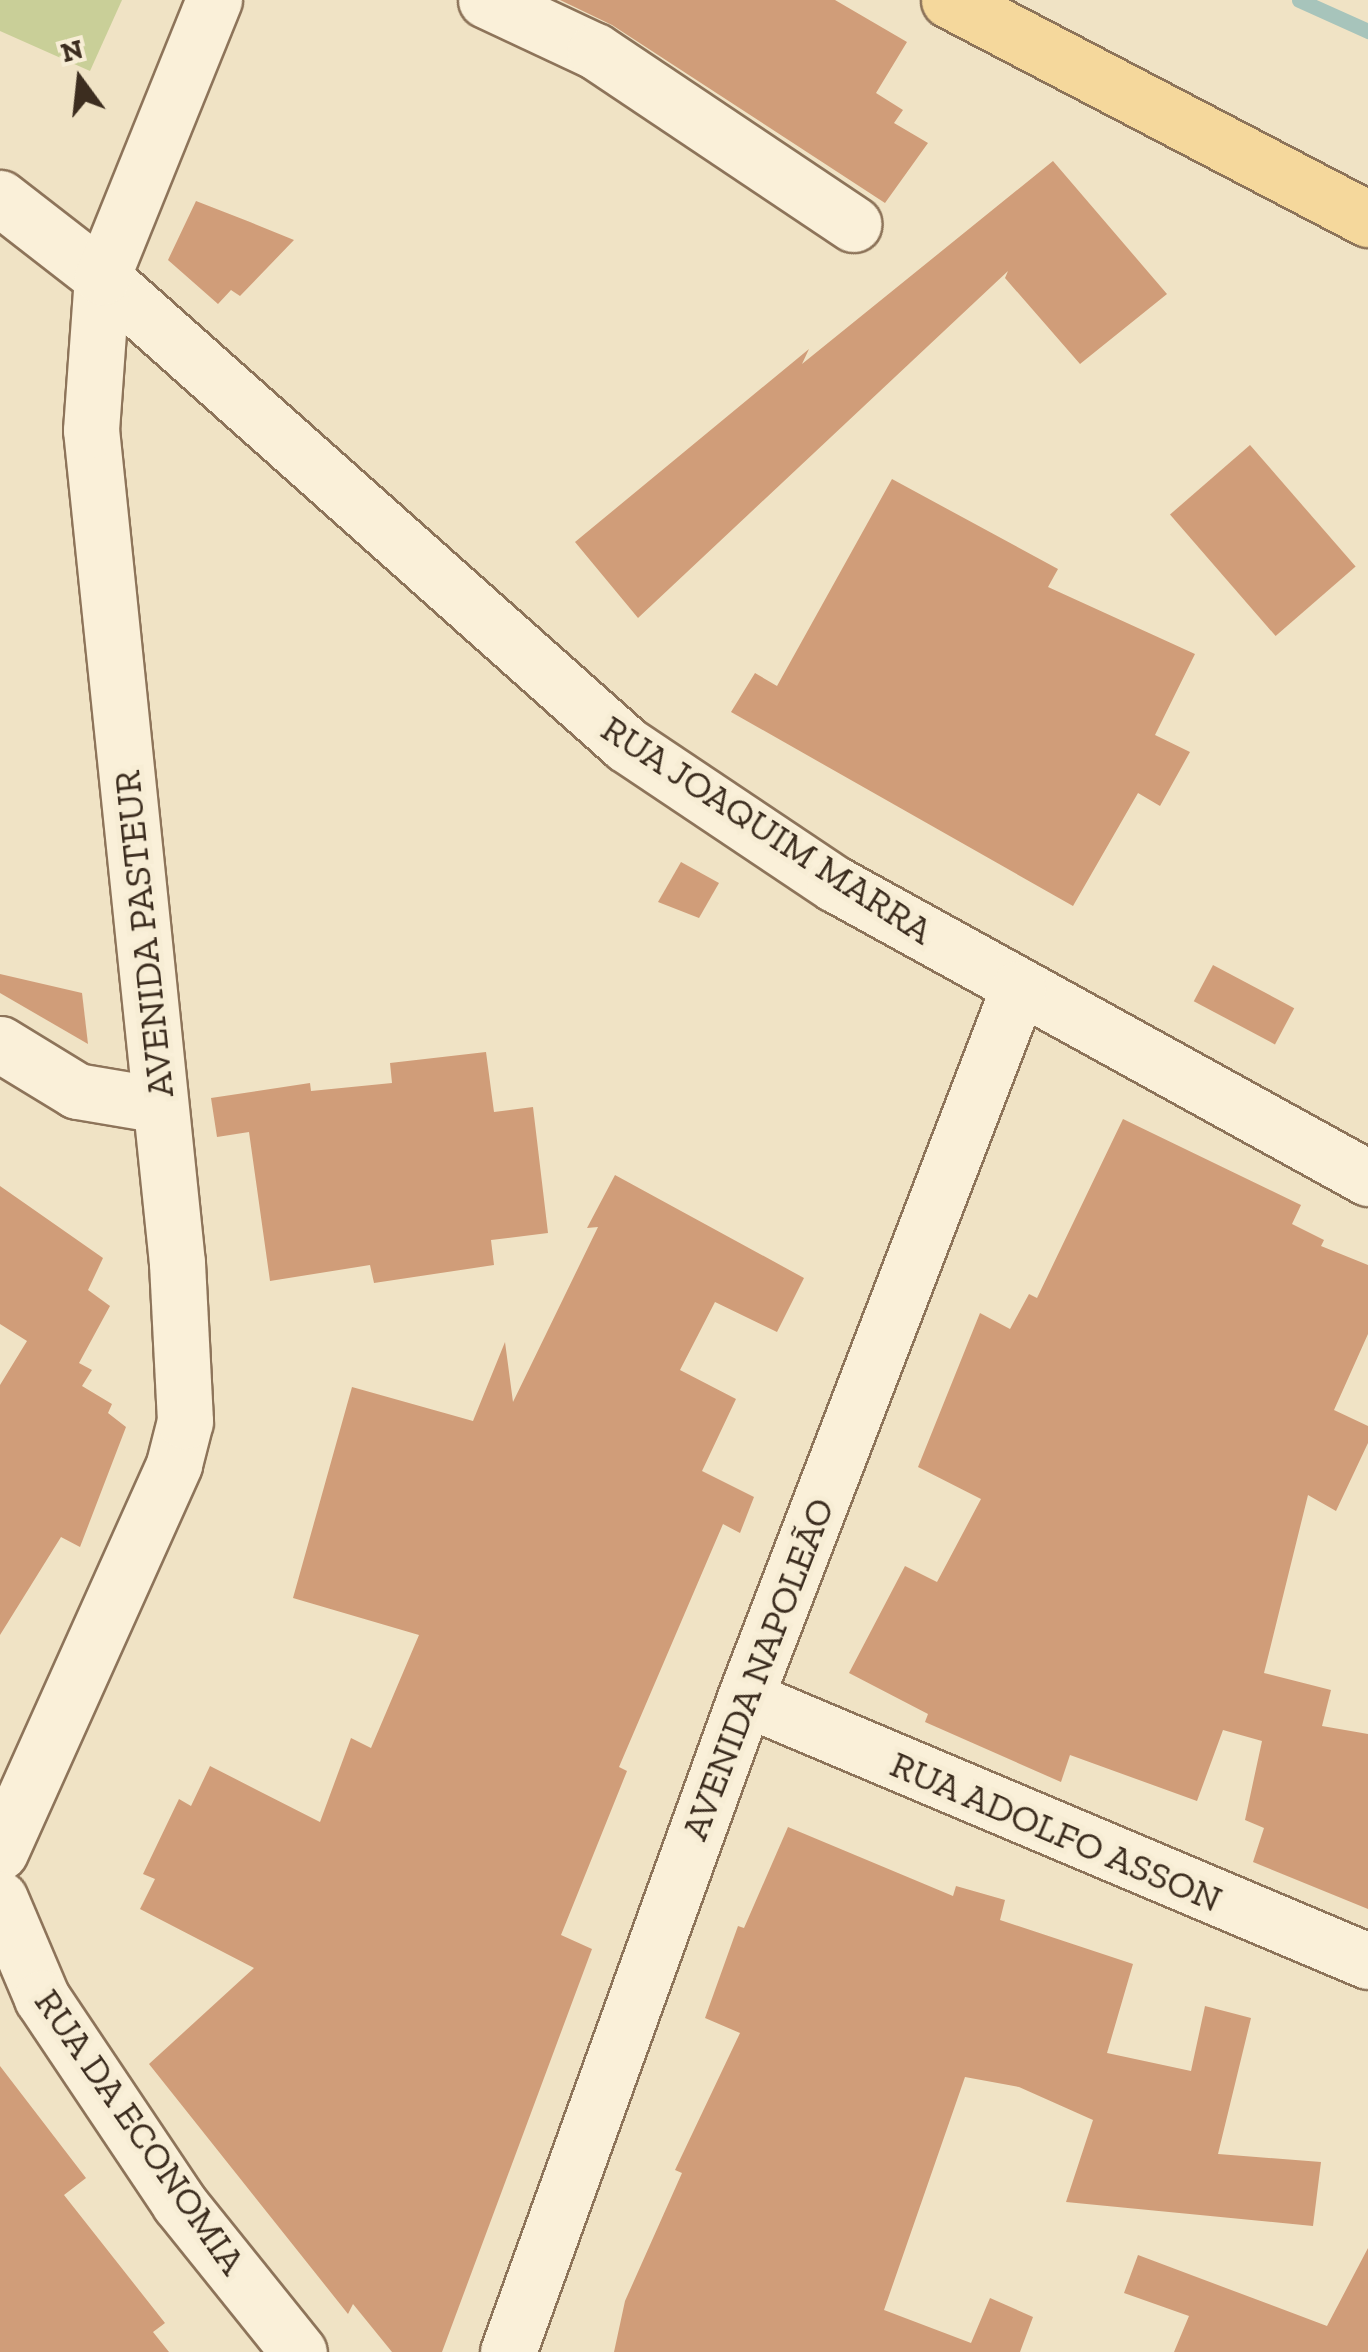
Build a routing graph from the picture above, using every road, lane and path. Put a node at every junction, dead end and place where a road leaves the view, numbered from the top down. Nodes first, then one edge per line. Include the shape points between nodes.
1 (214, 0) edge
2 (486, 0) edge
3 (950, 0) edge
4 (0, 198) edge
5 (1368, 219) edge
6 (853, 224) dead end
7 (102, 277) junction
8 (1018, 989) junction
9 (0, 1044) edge
10 (160, 1105) junction
11 (1368, 1178) edge
12 (745, 1698) junction
13 (0, 1852) edge
14 (0, 1899) edge
15 (1368, 1960) edge
16 (299, 2352) edge
17 (508, 2352) edge

1 - 7 street, AVENIDA PASTEUR
2 - 6 street via 595,51
3 - 5 main road
4 - 7 street, RUA JOAQUIM MARRA
7 - 8 street, RUA JOAQUIM MARRA via 627,745 836,884
7 - 10 street, AVENIDA PASTEUR via 90,430
8 - 11 street, RUA JOAQUIM MARRA
8 - 12 street, AVENIDA NAPOLEÃO
9 - 10 street via 77,1091
10 - 13 street, AVENIDA PASTEUR via 185,1421 174,1464
12 - 15 street, RUA ADOLFO ASSON
12 - 17 street, AVENIDA NAPOLEÃO
14 - 16 street, RUA DA ECONOMIA via 42,1998 179,2203

